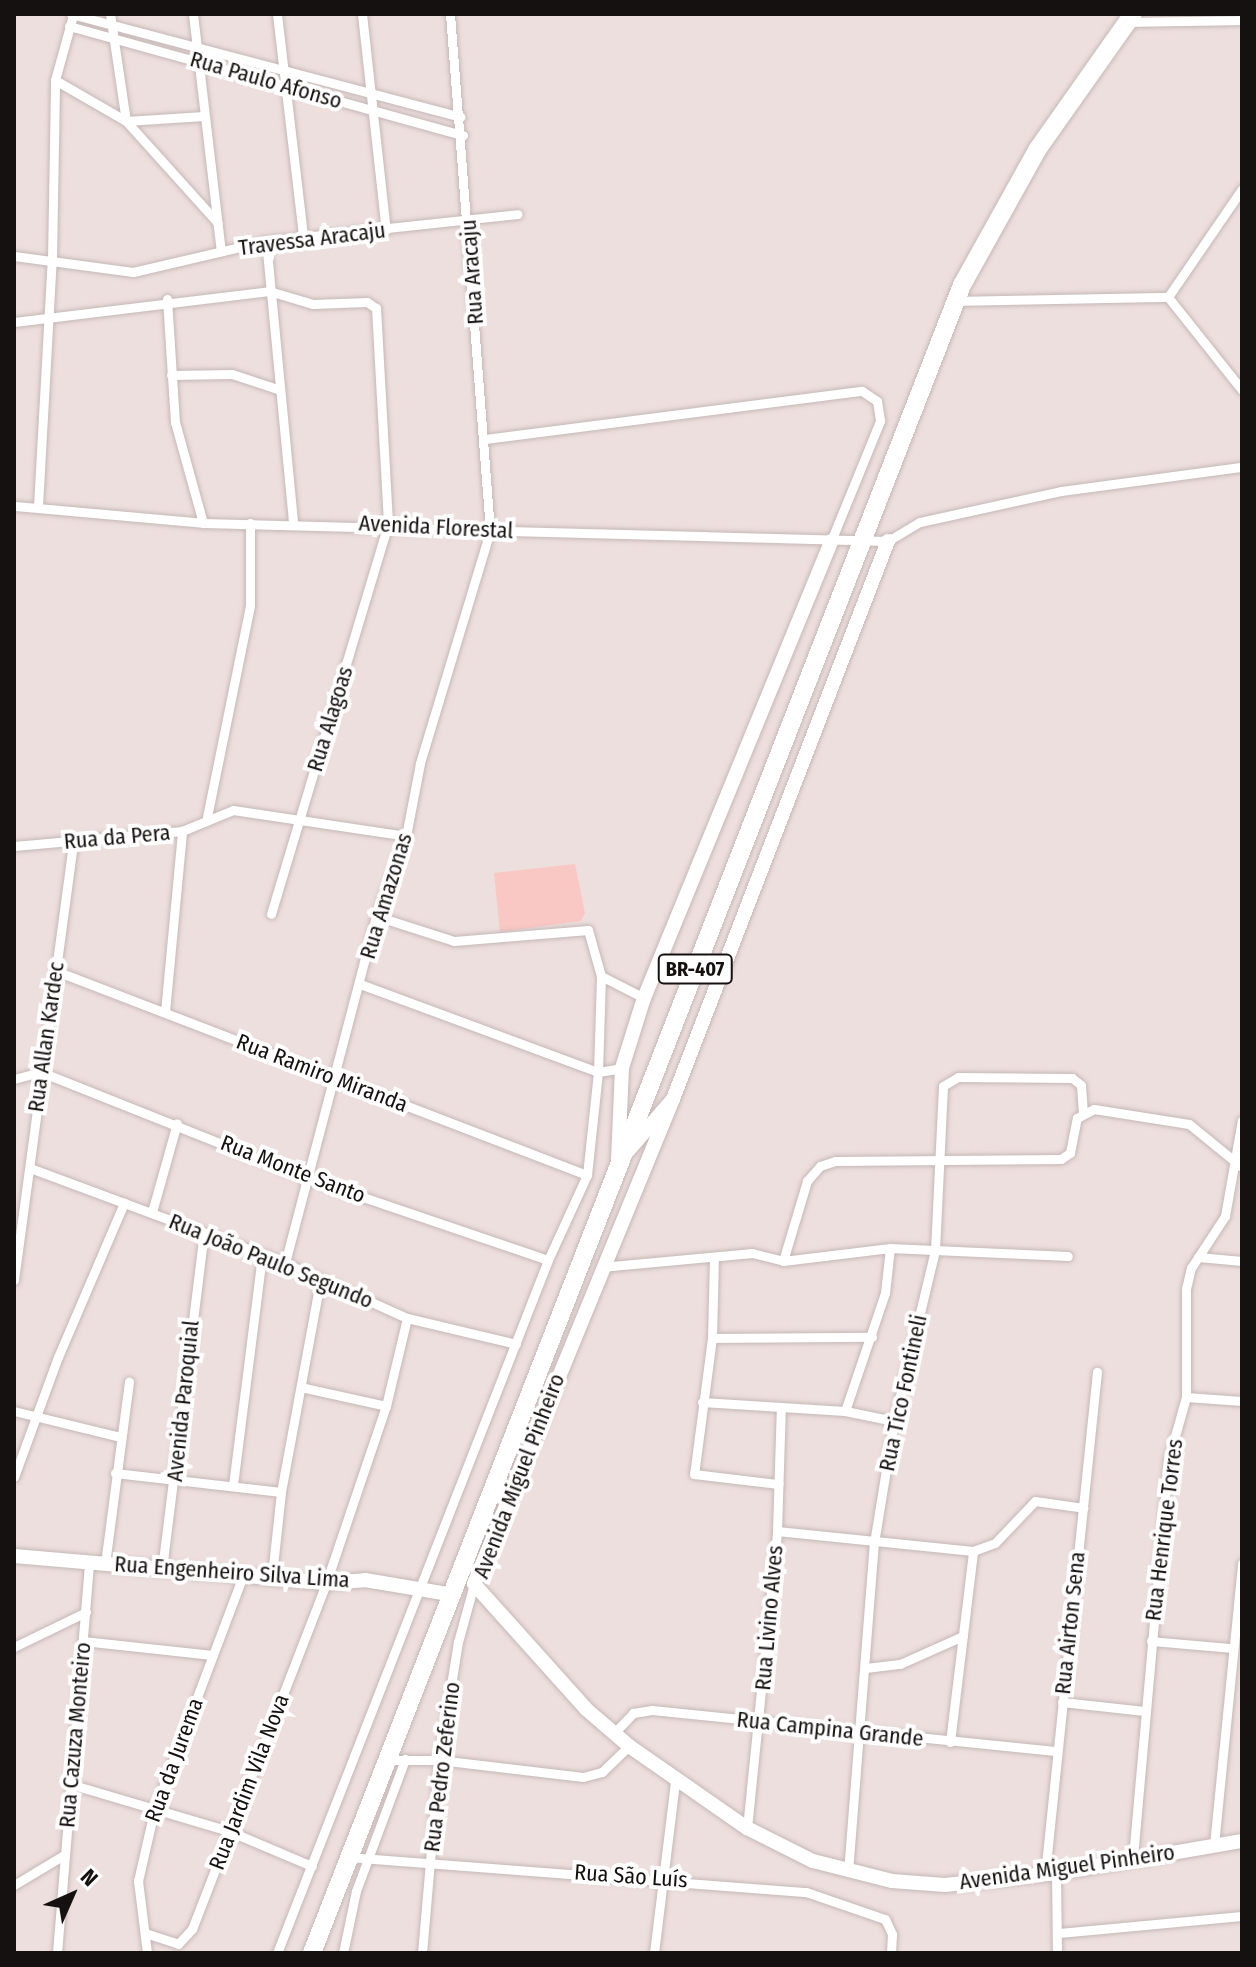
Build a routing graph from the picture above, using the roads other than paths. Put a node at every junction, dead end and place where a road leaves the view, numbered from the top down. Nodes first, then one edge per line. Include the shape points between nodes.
1 (72, 14) edge
2 (193, 14) edge
3 (277, 14) edge
4 (362, 14) edge
5 (450, 14) edge
6 (111, 18) edge
7 (1130, 18) edge
8 (1242, 20) edge
9 (69, 26) junction
10 (112, 36) junction
11 (195, 44) junction
12 (197, 60) junction
13 (284, 70) junction
14 (55, 80) junction
15 (286, 87) junction
16 (372, 93) junction
17 (375, 112) junction
18 (204, 116) junction
19 (461, 117) junction
20 (126, 121) junction
21 (463, 135) junction
22 (1242, 189) edge
23 (518, 214) dead end
24 (468, 220) junction
25 (218, 223) junction
26 (386, 230) junction
27 (303, 237) junction
28 (266, 241) junction
29 (221, 251) junction
30 (14, 256) edge
31 (52, 259) junction
32 (269, 291) junction
33 (1168, 297) junction
34 (167, 299) junction
35 (955, 301) junction
36 (46, 317) junction
37 (14, 322) edge
38 (171, 375) junction
39 (277, 389) junction
40 (1242, 390) edge
41 (485, 439) junction
42 (1242, 467) edge
43 (14, 506) edge
44 (38, 506) junction
45 (293, 522) junction
46 (203, 523) junction
47 (250, 523) junction
48 (388, 524) junction
49 (490, 531) junction
50 (859, 540) junction
51 (831, 541) junction
52 (888, 541) junction
53 (207, 817) junction
54 (300, 818) junction
55 (182, 831) junction
56 (406, 836) junction
57 (73, 842) junction
58 (14, 846) edge
59 (271, 914) dead end
60 (376, 916) junction
61 (56, 971) junction
62 (601, 976) junction
63 (360, 984) junction
64 (644, 998) junction
65 (165, 1012) junction
66 (622, 1068) junction
67 (41, 1072) junction
68 (598, 1072) junction
69 (14, 1079) edge
70 (336, 1080) junction
71 (673, 1099) junction
72 (1083, 1112) junction
73 (1242, 1120) edge
74 (177, 1123) junction
75 (1232, 1159) junction
76 (942, 1162) junction
77 (618, 1163) junction
78 (1242, 1167) edge
79 (30, 1168) junction
80 (587, 1175) junction
81 (310, 1179) junction
82 (25, 1202) junction
83 (14, 1203) edge
84 (124, 1203) junction
85 (152, 1212) junction
86 (204, 1233) junction
87 (890, 1248) junction
88 (935, 1250) junction
89 (262, 1256) junction
90 (1068, 1256) dead end
91 (714, 1257) junction
92 (1198, 1257) junction
93 (548, 1260) junction
94 (783, 1261) junction
95 (1242, 1261) edge
96 (285, 1263) junction
97 (601, 1267) junction
98 (14, 1280) edge
99 (320, 1281) junction
100 (407, 1318) junction
101 (872, 1337) junction
102 (712, 1338) junction
103 (516, 1344) junction
104 (1097, 1372) dead end
105 (129, 1382) dead end
106 (301, 1387) junction
107 (1186, 1397) junction
108 (1242, 1401) edge
109 (702, 1402) junction
110 (386, 1406) junction
111 (781, 1407) junction
112 (14, 1411) edge
113 (845, 1411) junction
114 (40, 1417) junction
115 (894, 1421) junction
116 (121, 1437) junction
117 (115, 1473) junction
118 (14, 1477) edge
119 (175, 1479) junction
120 (778, 1484) junction
121 (233, 1485) junction
122 (281, 1492) junction
123 (1084, 1508) junction
124 (777, 1531) junction
125 (874, 1543) junction
126 (973, 1551) junction
127 (14, 1556) edge
128 (1242, 1563) edge
129 (97, 1564) junction
130 (162, 1569) junction
131 (244, 1573) junction
132 (272, 1575) junction
133 (466, 1578) junction
134 (326, 1583) junction
135 (421, 1592) junction
136 (449, 1594) junction
137 (86, 1612) junction
138 (963, 1636) junction
139 (83, 1641) junction
140 (1151, 1641) junction
141 (14, 1647) edge
142 (1231, 1648) junction
143 (212, 1655) junction
144 (866, 1668) junction
145 (1062, 1702) junction
146 (1145, 1711) junction
147 (759, 1722) junction
148 (614, 1733) junction
149 (858, 1734) junction
150 (950, 1742) junction
151 (629, 1746) junction
152 (1055, 1751) junction
153 (396, 1760) junction
154 (439, 1760) junction
155 (675, 1781) junction
156 (70, 1784) junction
157 (154, 1811) junction
158 (747, 1828) junction
159 (229, 1831) junction
160 (1242, 1841) edge
161 (1214, 1845) junction
162 (64, 1855) junction
163 (1133, 1857) junction
164 (358, 1858) junction
165 (430, 1863) junction
166 (312, 1866) junction
167 (848, 1872) junction
168 (1050, 1874) junction
169 (661, 1877) junction
170 (14, 1885) edge
171 (1242, 1916) edge
172 (145, 1933) junction
173 (1058, 1933) junction
174 (57, 1953) edge
175 (147, 1953) edge
176 (277, 1953) edge
177 (312, 1953) edge
178 (343, 1953) edge
179 (422, 1953) edge
180 (654, 1953) edge
181 (891, 1953) edge
182 (1057, 1953) edge

1 - 6 street, Rua Paulo Afonso
1 - 9 street
2 - 11 street
3 - 13 street
4 - 16 street
5 - 19 street, Rua Aracaju
6 - 10 street
6 - 11 street, Rua Paulo Afonso
7 - 8 street
7 - 35 highway, BR-407 via 1037,150
9 - 10 street, Rua Paulo Afonso
9 - 14 street
10 - 12 street, Rua Paulo Afonso
10 - 20 street
11 - 12 street
11 - 13 street, Rua Paulo Afonso
12 - 15 street, Rua Paulo Afonso
12 - 18 street
13 - 15 street
13 - 16 street, Rua Paulo Afonso
14 - 20 street
14 - 31 street
15 - 17 street, Rua Paulo Afonso
15 - 27 street
16 - 17 street
16 - 19 street, Rua Paulo Afonso
17 - 21 street, Rua Paulo Afonso
17 - 26 street
18 - 20 street
18 - 25 street
19 - 21 street, Rua Aracaju
20 - 25 street
21 - 24 street, Rua Aracaju
22 - 33 street
23 - 24 street, Travessa Aracaju
24 - 26 street, Travessa Aracaju
24 - 41 street, Rua Aracaju
25 - 29 street
26 - 27 street, Travessa Aracaju
27 - 28 street, Travessa Aracaju
28 - 29 street, Travessa Aracaju
28 - 32 street
29 - 31 street, Travessa Aracaju via 133,272
30 - 31 street, Travessa Aracaju
31 - 36 street
32 - 34 street
32 - 39 street
32 - 48 street, Rua Alagoas via 313,304 374,305 379,319
33 - 35 street
33 - 40 street
34 - 36 street
34 - 38 street
35 - 50 highway, BR-407
36 - 37 street
36 - 44 street
38 - 39 street via 232,374
38 - 46 street via 181,450
39 - 45 street
41 - 49 street, Rua Aracaju
41 - 51 street via 862,391 877,401 880,421
42 - 52 street via 1061,491 920,522
43 - 44 street, Avenida Florestal
44 - 46 street, Avenida Florestal
45 - 47 street, Avenida Florestal
45 - 48 street, Avenida Florestal
46 - 47 street, Avenida Florestal
47 - 53 street via 250,605
48 - 49 street, Avenida Florestal
48 - 54 street, Rua Alagoas
49 - 51 street, Avenida Florestal
49 - 56 street, Rua Amazonas via 420,763
50 - 51 street, Avenida Florestal
50 - 52 street, Avenida Florestal
50 - 77 highway, BR-407
51 - 64 street
52 - 71 street, Avenida Miguel Pinheiro
53 - 54 street, Rua da Pera via 233,810
53 - 55 street, Rua da Pera
54 - 56 street, Rua da Pera
54 - 59 street, Rua Alagoas
55 - 57 street, Rua da Pera
55 - 65 street
56 - 60 street, Rua Amazonas
57 - 58 street, Rua da Pera
57 - 61 street, Rua Allan Kardec
60 - 62 street via 454,941 588,930
60 - 63 street, Rua Amazonas
61 - 65 street, Rua Ramiro Miranda
61 - 67 street, Rua Allan Kardec
62 - 64 street
62 - 68 street
63 - 68 street
63 - 70 street, Rua Amazonas
64 - 66 street
65 - 70 street, Rua Ramiro Miranda
66 - 68 street
66 - 77 street
67 - 69 street
67 - 74 street, Rua Monte Santo
67 - 79 street, Rua Allan Kardec
68 - 80 street
70 - 80 street, Rua Ramiro Miranda
70 - 81 street, Rua Amazonas
71 - 77 street
71 - 97 street, Avenida Miguel Pinheiro
72 - 75 street via 1105,1110 1189,1124
72 - 76 street via 1066,1157
72 - 76 street, Rua Tico Fontineli via 1081,1085 1072,1078 951,1078 942,1095
73 - 75 street, Rua Henrique Torres
74 - 81 street, Rua Monte Santo
74 - 85 street
75 - 78 street
75 - 92 street, Rua Henrique Torres via 1225,1216
76 - 88 street, Rua Tico Fontineli
76 - 94 street via 835,1161 820,1166 799,1199
77 - 133 highway, BR-407
79 - 82 street, Rua Allan Kardec
79 - 84 street, Rua João Paulo Segundo
80 - 93 street
81 - 93 street, Rua Monte Santo
81 - 96 street, Rua Amazonas
82 - 83 street
82 - 98 street, Rua Allan Kardec
84 - 85 street, Rua João Paulo Segundo
84 - 114 street via 58,1357
85 - 86 street, Rua João Paulo Segundo
86 - 89 street, Rua João Paulo Segundo
86 - 119 street, Avenida Paroquial
87 - 88 street
87 - 94 street
87 - 101 street via 885,1293
88 - 90 street
88 - 115 street, Rua Tico Fontineli
89 - 96 street, Rua João Paulo Segundo
89 - 121 street
91 - 94 street via 752,1253
91 - 97 street
91 - 102 street
92 - 95 street
92 - 107 street, Rua Henrique Torres via 1186,1289
93 - 103 street
96 - 99 street, Rua João Paulo Segundo
97 - 133 street, Avenida Miguel Pinheiro
99 - 100 street, Rua João Paulo Segundo
99 - 106 street
100 - 103 street, Rua João Paulo Segundo
100 - 110 street, Rua Jardim Vila Nova
101 - 102 street
101 - 113 street
102 - 109 street
103 - 135 street
104 - 123 street, Rua Airton Sena
105 - 116 street, Rua Cazuza Monteiro
106 - 110 street
106 - 122 street
107 - 108 street
107 - 140 street, Rua Henrique Torres via 1170,1448
109 - 111 street
109 - 120 street via 694,1474
110 - 134 street, Rua Jardim Vila Nova
111 - 113 street
111 - 120 street, Rua Livino Alves
112 - 114 street
113 - 115 street
114 - 116 street
114 - 118 street
115 - 125 street, Rua Tico Fontineli
116 - 117 street, Rua Cazuza Monteiro
117 - 119 street
117 - 129 street, Rua Cazuza Monteiro
119 - 121 street
119 - 130 street, Avenida Paroquial
120 - 124 street, Rua Livino Alves
121 - 122 street
122 - 132 street
123 - 126 street via 1035,1501 995,1543
123 - 145 street, Rua Airton Sena
124 - 125 street
124 - 147 street, Rua Livino Alves
125 - 126 street
125 - 144 street, Rua Tico Fontineli
126 - 138 street
127 - 129 street, Rua Engenheiro Silva Lima
128 - 142 street
129 - 130 street, Rua Engenheiro Silva Lima
129 - 137 street, Rua Cazuza Monteiro
130 - 131 street, Rua Engenheiro Silva Lima
131 - 132 street, Rua Engenheiro Silva Lima
131 - 143 street, Rua da Jurema
132 - 134 street, Rua Engenheiro Silva Lima
133 - 136 highway, BR-407
133 - 148 street, Avenida Miguel Pinheiro
133 - 154 street, Rua Pedro Zeferino
134 - 135 street, Rua Engenheiro Silva Lima via 365,1580
134 - 159 street, Rua Jardim Vila Nova
135 - 136 street, Rua Engenheiro Silva Lima
135 - 166 street
136 - 153 highway, BR-407
137 - 139 street, Rua Cazuza Monteiro
137 - 141 street
138 - 144 street via 900,1664
138 - 150 street
139 - 143 street
139 - 156 street, Rua Cazuza Monteiro
140 - 142 street
140 - 146 street, Rua Henrique Torres
142 - 161 street
143 - 157 street, Rua da Jurema
144 - 149 street, Rua Tico Fontineli
145 - 146 street
145 - 152 street, Rua Airton Sena
146 - 163 street, Rua Henrique Torres
147 - 148 street, Rua Campina Grande via 643,1711 633,1713
147 - 149 street, Rua Campina Grande
147 - 158 street, Rua Livino Alves
148 - 151 street, Avenida Miguel Pinheiro
149 - 150 street, Rua Campina Grande
149 - 167 street, Rua Tico Fontineli
150 - 152 street, Rua Campina Grande
151 - 154 street via 602,1772 583,1777
151 - 155 street, Avenida Miguel Pinheiro
152 - 168 street, Rua Airton Sena
153 - 154 street
153 - 164 highway, BR-407
154 - 165 street, Rua Pedro Zeferino
155 - 158 street, Avenida Miguel Pinheiro
155 - 169 street
156 - 157 street
156 - 162 street, Rua Cazuza Monteiro
157 - 159 street
157 - 172 street, Rua da Jurema via 138,1881
158 - 167 street, Avenida Miguel Pinheiro via 783,1849
159 - 166 street
159 - 172 street, Rua Jardim Vila Nova via 186,1939 174,1944
160 - 161 street, Avenida Miguel Pinheiro
161 - 163 street, Avenida Miguel Pinheiro
162 - 170 street
162 - 174 street, Rua Cazuza Monteiro
163 - 168 street, Avenida Miguel Pinheiro
164 - 165 street, Rua São Luís
164 - 177 highway, BR-407
164 - 178 street
165 - 169 street, Rua São Luís
165 - 179 street, Rua Pedro Zeferino
166 - 176 street
167 - 168 street, Avenida Miguel Pinheiro via 935,1885
168 - 173 street, Rua Airton Sena
169 - 180 street
169 - 181 street, Rua São Luís via 834,1898 885,1919
171 - 173 street
172 - 175 street, Rua da Jurema
173 - 182 street, Rua Airton Sena

